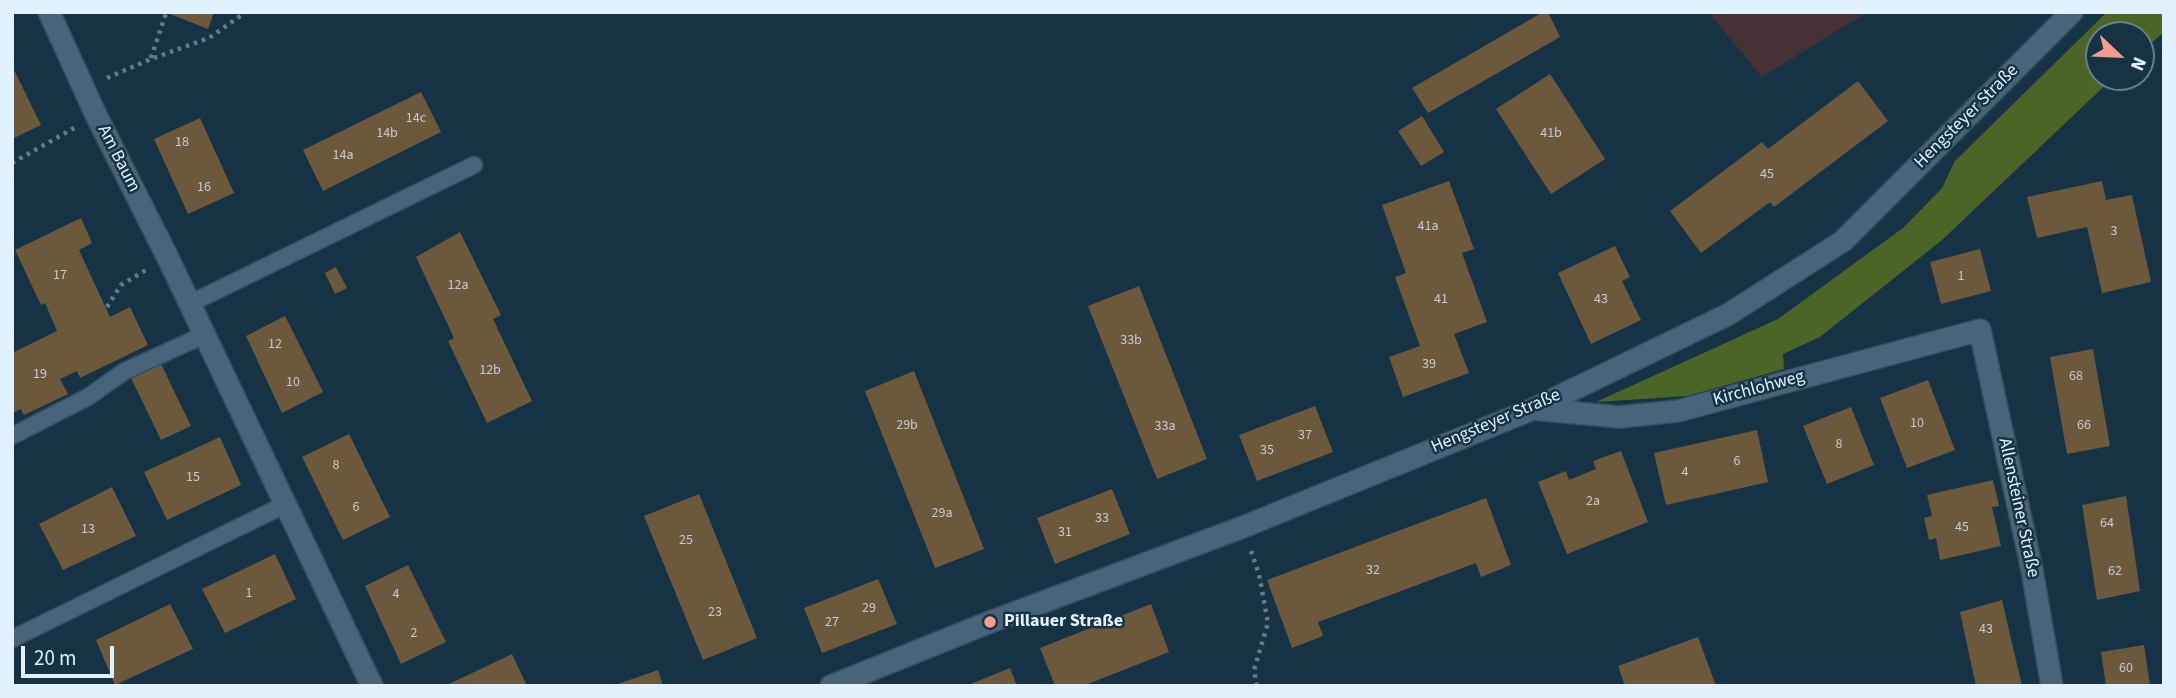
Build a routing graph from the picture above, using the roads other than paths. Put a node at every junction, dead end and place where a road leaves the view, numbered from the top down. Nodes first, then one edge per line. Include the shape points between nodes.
1 (49, 12) edge
2 (2072, 12) edge
3 (474, 165) dead end
4 (190, 304) junction
5 (1980, 330) joint
6 (204, 335) junction
7 (1533, 408) junction
8 (12, 436) edge
9 (286, 504) junction
10 (12, 639) edge
11 (372, 686) edge
12 (831, 686) edge
13 (2052, 686) edge

1 - 4 street, Am Baum
2 - 7 street, Hengsteyer Straße via 1843,241 1728,314
3 - 4 lane
4 - 6 street, Am Baum
5 - 7 street, Kirchlohweg via 1678,411 1619,417
5 - 13 street, Allensteiner Straße
6 - 8 lane via 125,370 88,397
6 - 9 street, Am Baum
7 - 12 street, Hengsteyer Straße via 1243,527
9 - 10 lane
9 - 11 street, Am Baum

